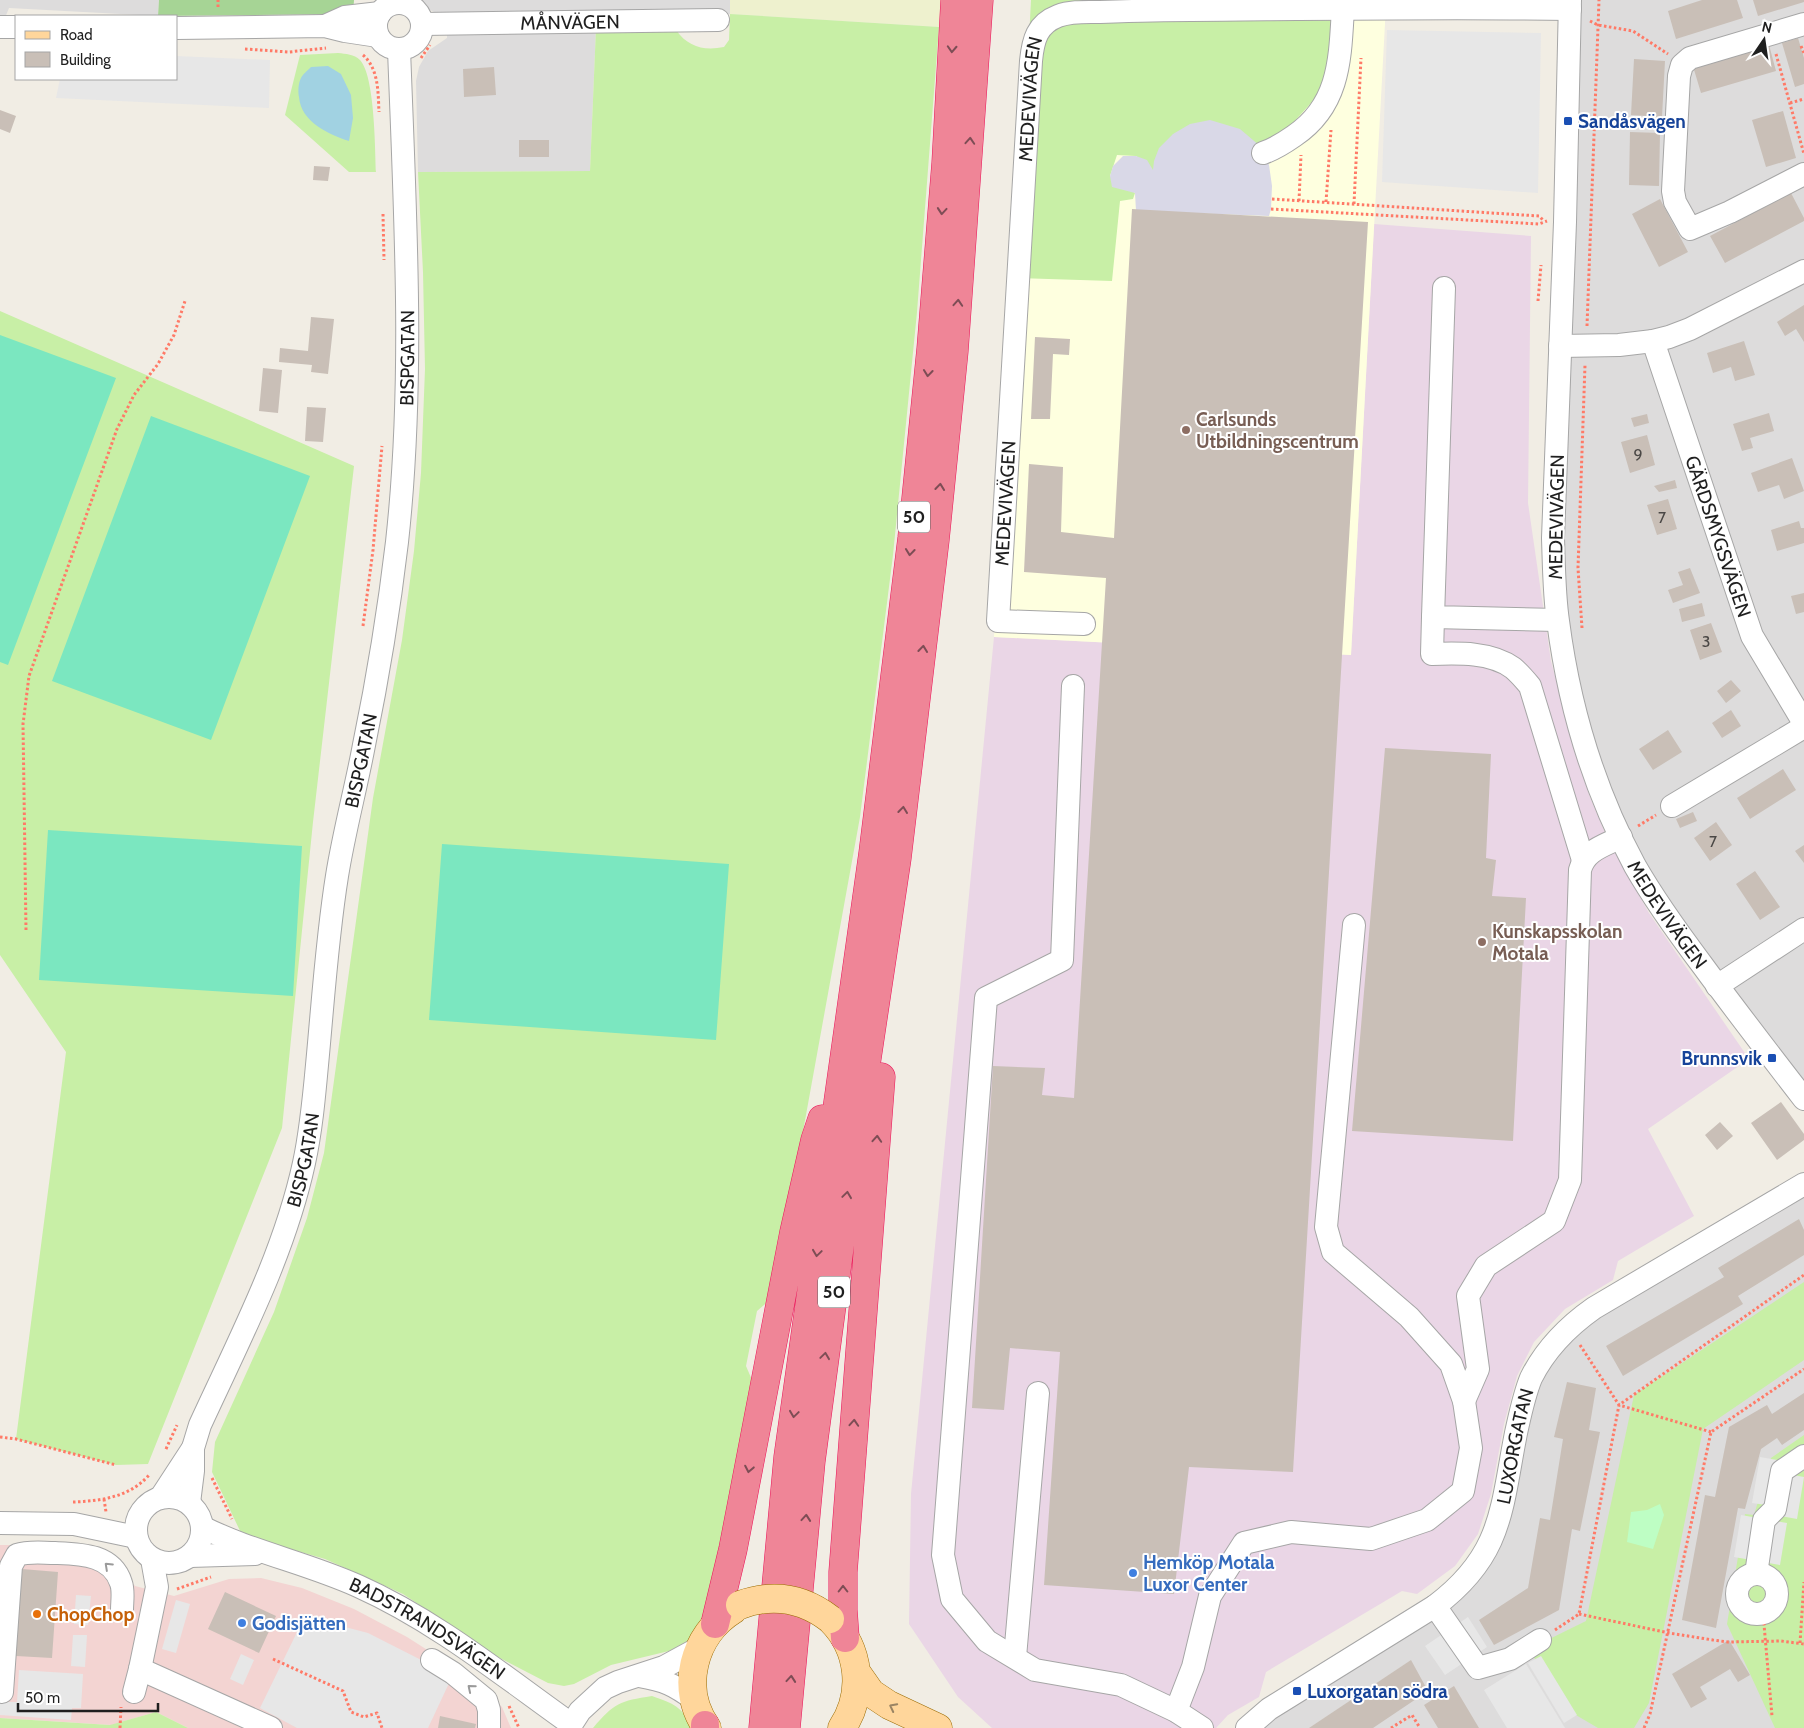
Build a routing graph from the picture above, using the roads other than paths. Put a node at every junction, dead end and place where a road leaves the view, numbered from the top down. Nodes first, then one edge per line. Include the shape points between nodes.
1 (954, 0) edge
2 (979, 0) edge
3 (1376, 4) edge
4 (1570, 4) edge
5 (392, 5) edge
6 (1342, 8) junction
7 (718, 20) dead end
8 (422, 24) junction
9 (1804, 24) edge
10 (325, 26) junction
11 (0, 27) edge
12 (15, 27) edge
13 (178, 28) edge
14 (378, 36) junction
15 (399, 49) junction
16 (1264, 153) dead end
17 (1804, 174) edge
18 (1804, 271) edge
19 (1444, 288) dead end
20 (1653, 341) junction
21 (1560, 346) junction
22 (1433, 617) junction
23 (1557, 620) junction
24 (1084, 624) dead end
25 (1073, 686) dead end
26 (1804, 723) edge
27 (1804, 727) edge
28 (1672, 806) dead end
29 (1622, 838) junction
30 (898, 858) junction
31 (1583, 860) junction
32 (1354, 925) dead end
33 (1804, 930) edge
34 (1717, 986) junction
35 (848, 1032) junction
36 (1804, 1099) edge
37 (1804, 1184) edge
38 (1038, 1393) dead end
39 (1464, 1401) junction
40 (1804, 1456) edge
41 (186, 1468) junction
42 (153, 1502) junction
43 (189, 1503) junction
44 (0, 1523) edge
45 (74, 1524) junction
46 (202, 1527) junction
47 (136, 1537) junction
48 (230, 1547) junction
49 (172, 1559) junction
50 (1756, 1574) junction
51 (1435, 1606) junction
52 (122, 1610) dead end
53 (715, 1624) junction
54 (838, 1628) junction
55 (1540, 1640) road end
56 (699, 1648) junction
57 (1015, 1657) junction
58 (432, 1660) dead end
59 (140, 1669) junction
60 (857, 1673) junction
61 (639, 1676) junction
62 (2, 1692) dead end
63 (134, 1692) dead end
64 (695, 1700) junction
65 (1176, 1711) junction
66 (570, 1726) edge
67 (706, 1727) edge
68 (271, 1728) edge
69 (489, 1728) edge
70 (763, 1728) edge
71 (786, 1728) edge
72 (842, 1728) edge
73 (938, 1728) edge
74 (1202, 1728) edge
75 (1247, 1728) edge

1 -> 35 highway, 50 via 945,173 917,488 893,700
30 -> 2 highway, 50 via 954,351
3 - 4 street, MEDEVIVÄGEN
3 - 6 street, MEDEVIVÄGEN
4 - 21 street, MEDEVIVÄGEN
5 - 8 street via 411,7
5 - 10 street via 345,17
5 - 14 street via 377,19
6 - 16 street via 1337,72 1320,113 1308,126 1274,150
6 - 24 street, MEDEVIVÄGEN via 1073,13 1060,15 1040,26 1035,37 1030,70 998,621
7 - 8 street, MÅNVÄGEN
8 - 15 street via 418,38 406,48
9 - 17 street via 1690,58 1682,65 1675,202 1690,229
10 - 13 street
10 - 14 street
11 - 12 street
14 - 15 street via 383,43
15 - 41 street, BISPGATAN via 406,237 407,390 397,541 385,631 332,910 312,1117 304,1163 275,1259 200,1425
18 - 20 street via 1690,329
19 - 22 street
20 - 21 street
20 - 26 street, GÄRDSMYGSVÄGEN via 1752,636
21 - 23 street, MEDEVIVÄGEN via 1554,538
22 - 23 street
22 - 31 street via 1432,654 1488,656 1513,668 1530,686
23 - 29 street, MEDEVIVÄGEN via 1567,679 1584,743 1597,783
25 - 57 street via 1062,960 986,998 944,1555 952,1599 987,1641
27 - 28 street
29 - 31 street via 1592,852
29 - 34 street, MEDEVIVÄGEN via 1656,899
54 -> 30 highway via 843,1610 843,1572
71 -> 30 highway, 50 via 812,1452 848,1185
31 - 39 street via 1580,870 1570,1180 1554,1221 1486,1266 1468,1296 1478,1369
32 - 39 street via 1326,1227 1332,1252 1409,1317 1451,1364
33 - 34 street, MEDEVIVÄGEN
34 - 36 street, MEDEVIVÄGEN
35 -> 53 highway via 815,1140 794,1232 732,1558
35 -> 70 highway, 50 via 788,1457
37 - 51 street, LUXORGATAN via 1594,1308 1548,1349 1531,1380 1520,1417 1494,1534 1471,1574
38 - 57 street
39 - 65 street via 1471,1448 1463,1491 1427,1520 1370,1540 1291,1532 1244,1543 1210,1596 1194,1667
40 - 50 street via 1782,1471 1775,1509 1764,1520
41 - 42 street, BISPGATAN
41 - 43 street, BISPGATAN
42 - 43 street via 171,1496
42 - 45 street via 125,1515
42 - 47 street via 138,1516
43 - 46 street via 200,1518
44 - 45 street
45 - 47 street
46 - 48 street, BADSTRANDSVÄGEN
46 - 49 street via 200,1543
47 - 49 street via 139,1546
48 - 49 street, BADSTRANDSVÄGEN
48 - 66 street, BADSTRANDSVÄGEN via 317,1569 395,1604 448,1636
49 - 59 street via 157,1588
50 - 50 street via 1768,1577 1776,1587 1777,1600 1763,1613 1744,1609 1737,1597 1743,1579
51 - 55 street via 1478,1668 1510,1659
51 - 75 street, LUXORGATAN via 1269,1709
52 -> 62 street via 121,1583 103,1561 74,1554 25,1552 17,1555 11,1566
53 - 54 main road, bridge via 740,1605 766,1599 793,1600 812,1607
53 - 56 main road
54 - 60 main road via 853,1654
56 - 61 street
56 - 64 main road via 692,1674
57 - 65 street via 1034,1670 1121,1685
69 -> 58 street via 490,1710 486,1700
59 - 63 street
59 - 68 street
60 - 72 main road via 855,1698
73 -> 60 main road via 889,1706 871,1693
61 - 64 street via 663,1680
61 - 66 street via 605,1688 580,1710
64 - 67 main road
65 - 74 street

